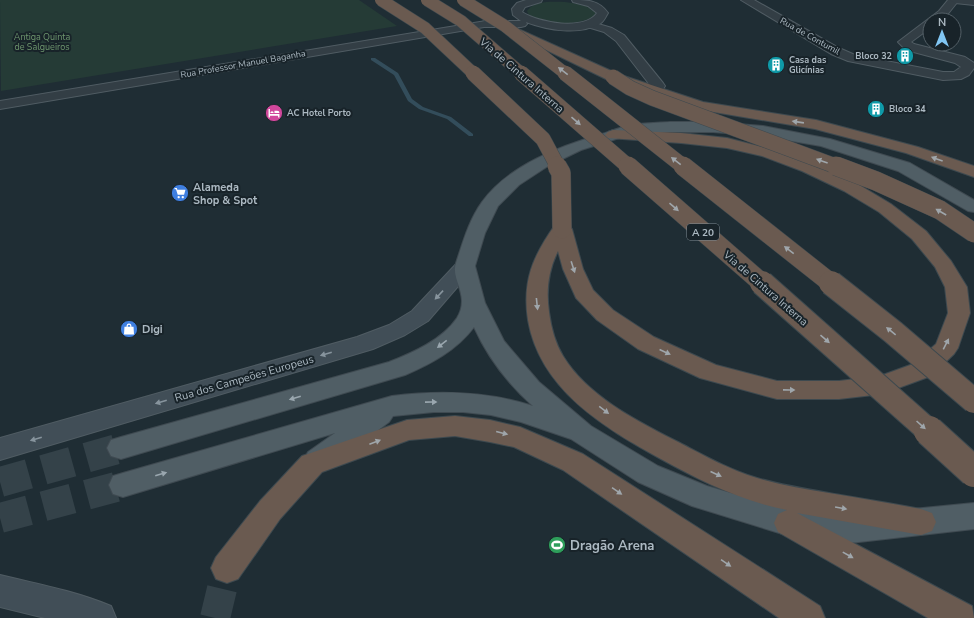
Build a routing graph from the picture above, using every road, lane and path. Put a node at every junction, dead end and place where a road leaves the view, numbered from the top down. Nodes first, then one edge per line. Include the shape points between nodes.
1 (381, 0) edge
2 (427, 0) edge
3 (463, 0) edge
4 (537, 0) edge
5 (577, 0) edge
6 (746, 0) edge
7 (954, 0) edge
8 (974, 2) edge
9 (604, 4) edge
10 (517, 9) junction
11 (944, 12) edge
12 (486, 24) junction
13 (538, 24) junction
14 (588, 24) junction
15 (505, 26) junction
16 (922, 28) edge
17 (922, 50) edge
18 (929, 52) edge
19 (972, 64) edge
20 (613, 77) junction
21 (658, 86) dead end
22 (0, 105) edge
23 (613, 135) junction
24 (904, 168) junction
25 (973, 183) edge
26 (974, 207) edge
27 (562, 229) junction
28 (974, 233) edge
29 (465, 266) junction
30 (474, 304) junction
31 (974, 401) edge
32 (392, 406) junction
33 (582, 433) junction
34 (121, 448) tunnel mouth
35 (0, 449) edge
36 (312, 464) junction
37 (974, 472) edge
38 (123, 485) tunnel mouth
39 (974, 516) edge
40 (921, 522) junction
41 (789, 523) junction
42 (227, 568) tunnel mouth
43 (0, 591) edge
44 (99, 618) edge
45 (808, 618) edge
46 (960, 618) edge

1 - 27 highway, bridge via 425,28 543,139 561,173
2 -> 37 highway, Via de Cintura Interna / A 20, bridge via 460,21
3 - 15 highway, bridge
4 - 10 street, Rua Professor Manuel Baganha via 521,5
5 - 9 street via 595,5
6 - 19 street, Rua de Contumil via 835,51 852,58 943,76 956,76
7 - 8 street
7 - 11 street
9 - 14 street via 602,17
10 - 12 street, Rua Professor Manuel Baganha
10 - 13 street via 521,17
12 - 13 street, Rua Professor Manuel Baganha
12 - 22 street, Rua Professor Manuel Baganha
13 - 14 street, Rua Professor Manuel Baganha
14 - 21 street via 608,30 620,38
15 - 20 highway, bridge
31 -> 15 highway, bridge via 893,332
16 - 17 street, Rua de Contumil via 904,42 910,47
18 - 19 street, Rua de Contumil
25 -> 20 highway, bridge via 912,150 816,125 701,106
28 -> 20 highway, bridge via 940,210 876,180 652,98
23 - 24 main road via 631,130 670,127 763,131 824,142
27 -> 23 highway via 573,269 584,293 605,316 646,343 709,372 777,390 838,390 882,385 922,370 946,348 959,313 956,287 944,264 919,235 885,208 850,187 808,167 768,153 720,142
23 - 29 main road via 575,147 542,162 513,180 490,204 475,233
24 - 25 main road
24 - 26 main road
27 -> 40 highway via 549,247 539,272 536,293 539,318 543,338 557,366 584,395 648,439 750,489
29 - 30 main road
29 -> 35 main road, Rua dos Campeões Europeus via 420,316 397,330 365,343
30 - 33 main road via 494,345 530,389
30 -> 34 main road via 465,322 444,342 425,356 396,369
32 -> 33 main road via 431,402 468,403 504,408
32 - 36 main road
38 -> 32 main road
33 - 41 main road via 648,474 702,497
36 - 42 highway via 270,510
36 -> 45 highway via 407,430 455,426 520,438 573,462
39 - 40 main road
40 - 41 main road via 841,530
41 -> 46 highway
43 - 44 main road

